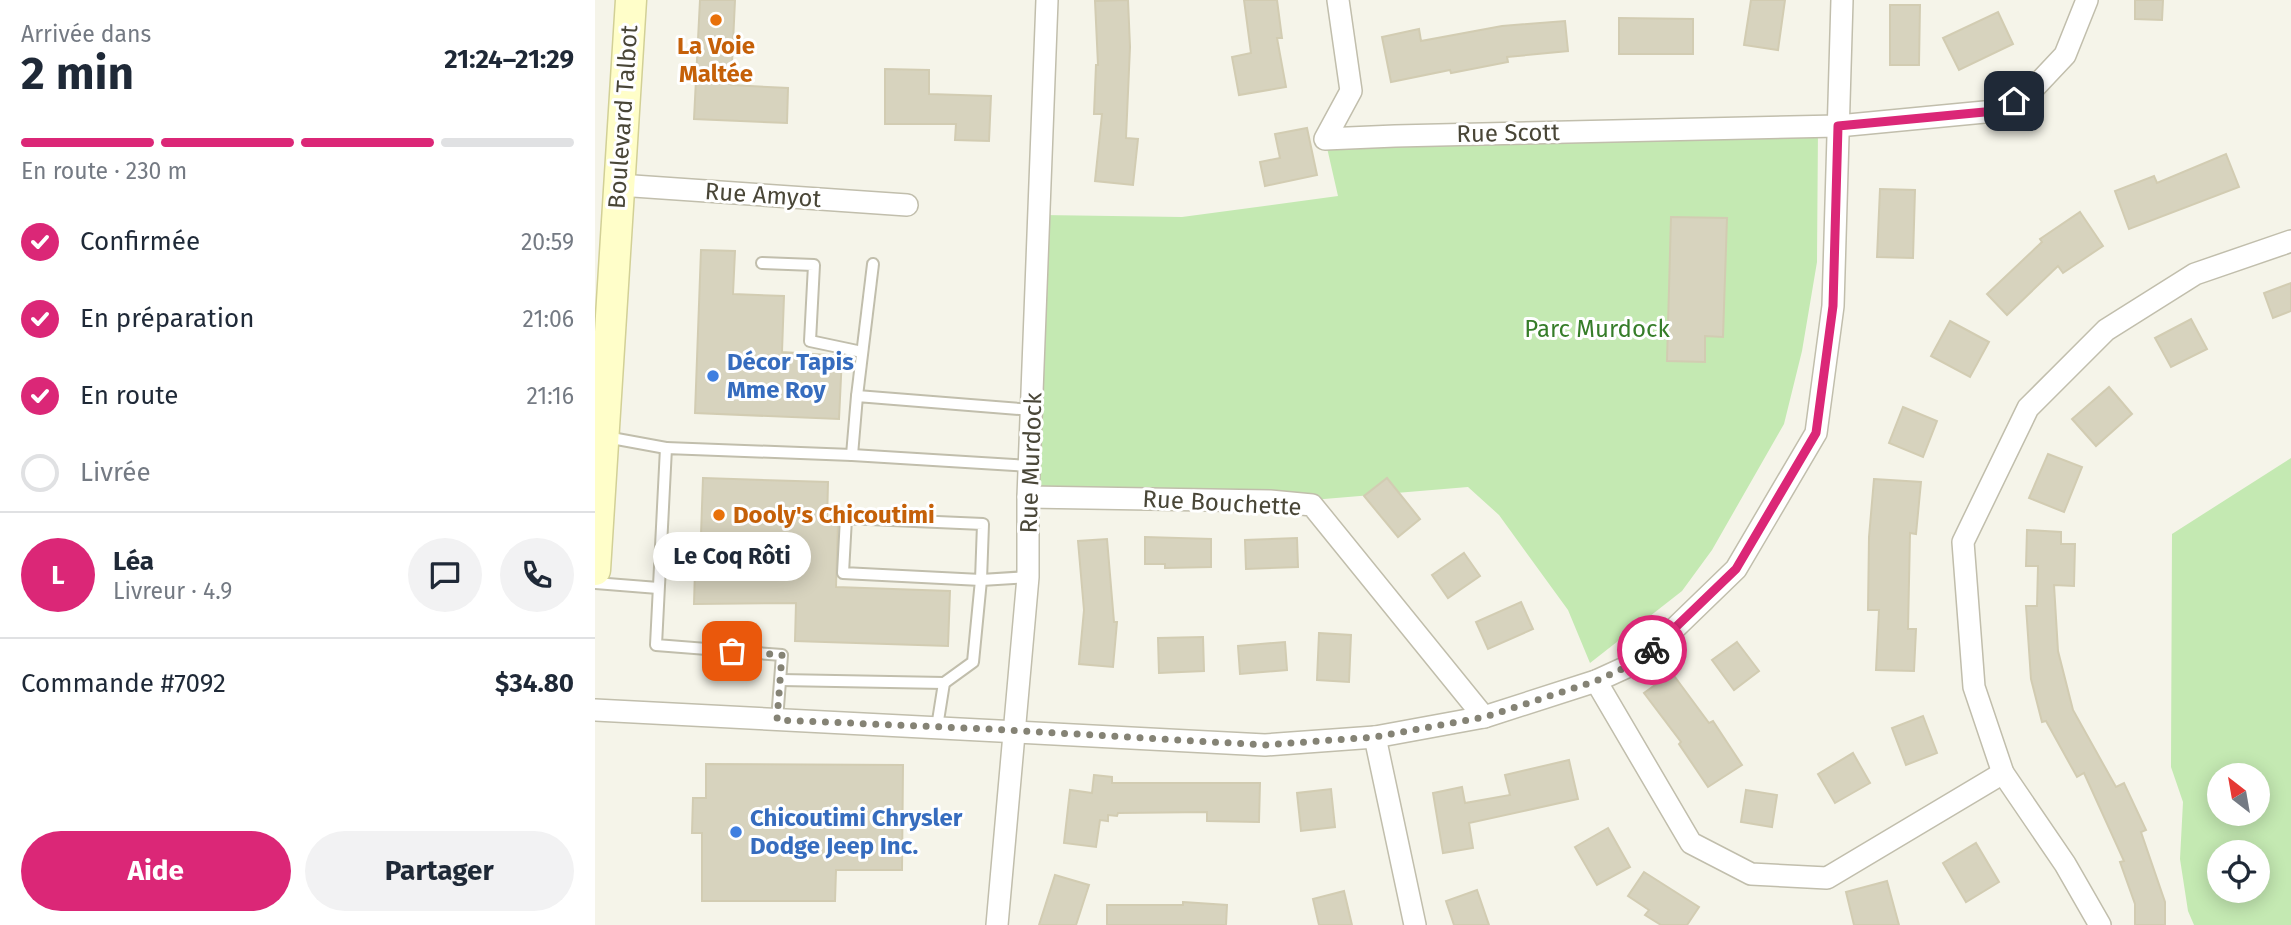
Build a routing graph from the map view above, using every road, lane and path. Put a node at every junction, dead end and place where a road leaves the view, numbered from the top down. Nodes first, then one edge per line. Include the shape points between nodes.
1 (631, 0) edge
2 (1047, 0) edge
3 (1338, 0) edge
4 (1842, 0) edge
5 (2087, 0) edge
6 (1838, 126) junction
7 (618, 185) junction
8 (907, 205) dead end
9 (2291, 241) edge
10 (762, 263) dead end
11 (873, 264) dead end
12 (862, 352) junction
13 (856, 396) junction
14 (1032, 410) junction
15 (603, 436) junction
16 (666, 448) junction
17 (852, 455) junction
18 (1030, 466) junction
19 (1028, 497) junction
20 (595, 570) edge
21 (1028, 577) junction
22 (981, 580) junction
23 (595, 583) edge
24 (658, 588) junction
25 (781, 680) junction
26 (1596, 681) junction
27 (944, 683) junction
28 (595, 710) edge
29 (1485, 717) junction
30 (777, 720) junction
31 (937, 727) junction
32 (1015, 731) junction
33 (1375, 737) junction
34 (2003, 773) junction
35 (997, 925) edge
36 (1415, 925) edge
37 (2100, 925) edge

1 - 7 main road, Boulevard Talbot
2 - 14 street, Rue Murdock
3 - 6 street, Rue Scott via 1351,91 1325,139
4 - 6 street
5 - 6 street via 2065,55 2032,90 1995,111
6 - 26 street via 1833,306 1816,433 1736,569 1642,660
7 - 8 street, Rue Amyot
7 - 15 main road, Boulevard Talbot
9 - 34 street via 2195,274 2106,330 2028,408 1963,542 1974,687
10 - 12 lane via 814,265 810,341
11 - 12 lane
12 - 13 lane
13 - 14 lane
13 - 17 lane
14 - 18 street, Rue Murdock
15 - 16 lane
15 - 20 main road, Boulevard Talbot
16 - 17 lane
16 - 24 lane
17 - 18 lane
18 - 19 street, Rue Murdock
19 - 21 street, Rue Murdock
19 - 29 street, Rue Bouchette via 1312,505
21 - 22 lane
21 - 32 street, Rue Murdock
22 - 22 lane via 843,573 846,518 983,524
22 - 27 lane via 973,662
23 - 24 lane
24 - 25 lane via 656,645 782,655
25 - 27 lane
25 - 30 lane
26 - 29 street
26 - 34 street via 1691,843 1751,874 1827,878
27 - 31 lane
28 - 30 street
29 - 33 street
30 - 31 street
31 - 32 street
32 - 33 street via 1265,745
32 - 35 street, Rue Murdock
33 - 36 street
34 - 37 street

